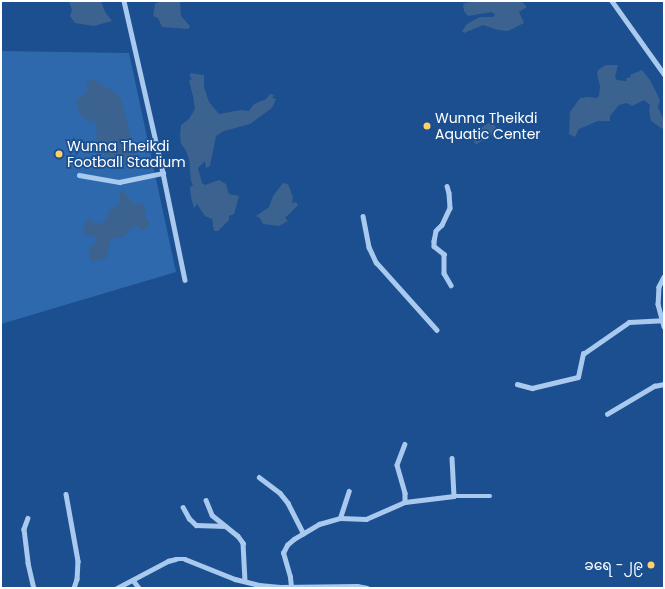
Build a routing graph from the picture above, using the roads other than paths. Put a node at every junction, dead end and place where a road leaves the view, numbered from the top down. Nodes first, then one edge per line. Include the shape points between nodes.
1 (124, 1) edge
2 (612, 1) edge
3 (664, 74) edge
4 (163, 173) junction
5 (79, 175) dead end
6 (447, 186) dead end
7 (363, 216) dead end
8 (664, 277) edge
9 (185, 280) dead end
10 (451, 285) dead end
11 (662, 320) junction
12 (664, 326) edge
13 (437, 330) dead end
14 (517, 384) dead end
15 (664, 384) edge
16 (607, 414) dead end
17 (405, 444) dead end
18 (452, 458) dead end
19 (259, 477) dead end
20 (349, 490) dead end
21 (66, 494) dead end
22 (454, 496) junction
23 (490, 496) dead end
24 (206, 500) dead end
25 (405, 502) junction
26 (183, 507) dead end
27 (210, 514) junction
28 (28, 518) dead end
29 (340, 518) junction
30 (205, 526) junction
31 (225, 526) junction
32 (303, 533) junction
33 (133, 580) junction
34 (245, 581) junction
35 (255, 586) edge
36 (291, 587) junction
37 (34, 588) edge
38 (74, 588) edge
39 (117, 588) edge
40 (139, 588) edge
41 (367, 588) edge

1 - 4 street
2 - 3 street
4 - 5 street via 119,182
4 - 9 street
6 - 10 street via 450,193 450,208 442,225 436,231 434,246 444,254 444,273
7 - 13 street via 369,247 376,262
8 - 11 street via 659,287 658,304
11 - 12 street
11 - 14 street via 629,322 583,354 578,377 532,388
15 - 16 street via 654,386
17 - 25 street via 397,465
18 - 22 street
19 - 32 street via 280,493 288,503
20 - 29 street
21 - 38 street via 78,562
22 - 23 street
22 - 25 street
24 - 27 street
25 - 29 street via 366,519
26 - 30 street via 193,523
27 - 30 street
27 - 31 street
28 - 37 street via 24,529
29 - 32 street via 319,524
30 - 31 street
31 - 34 street via 243,543
32 - 36 street via 287,546 283,553
33 - 34 street via 168,561 185,559
33 - 39 street
33 - 40 street
34 - 35 street
35 - 36 street
36 - 41 street

